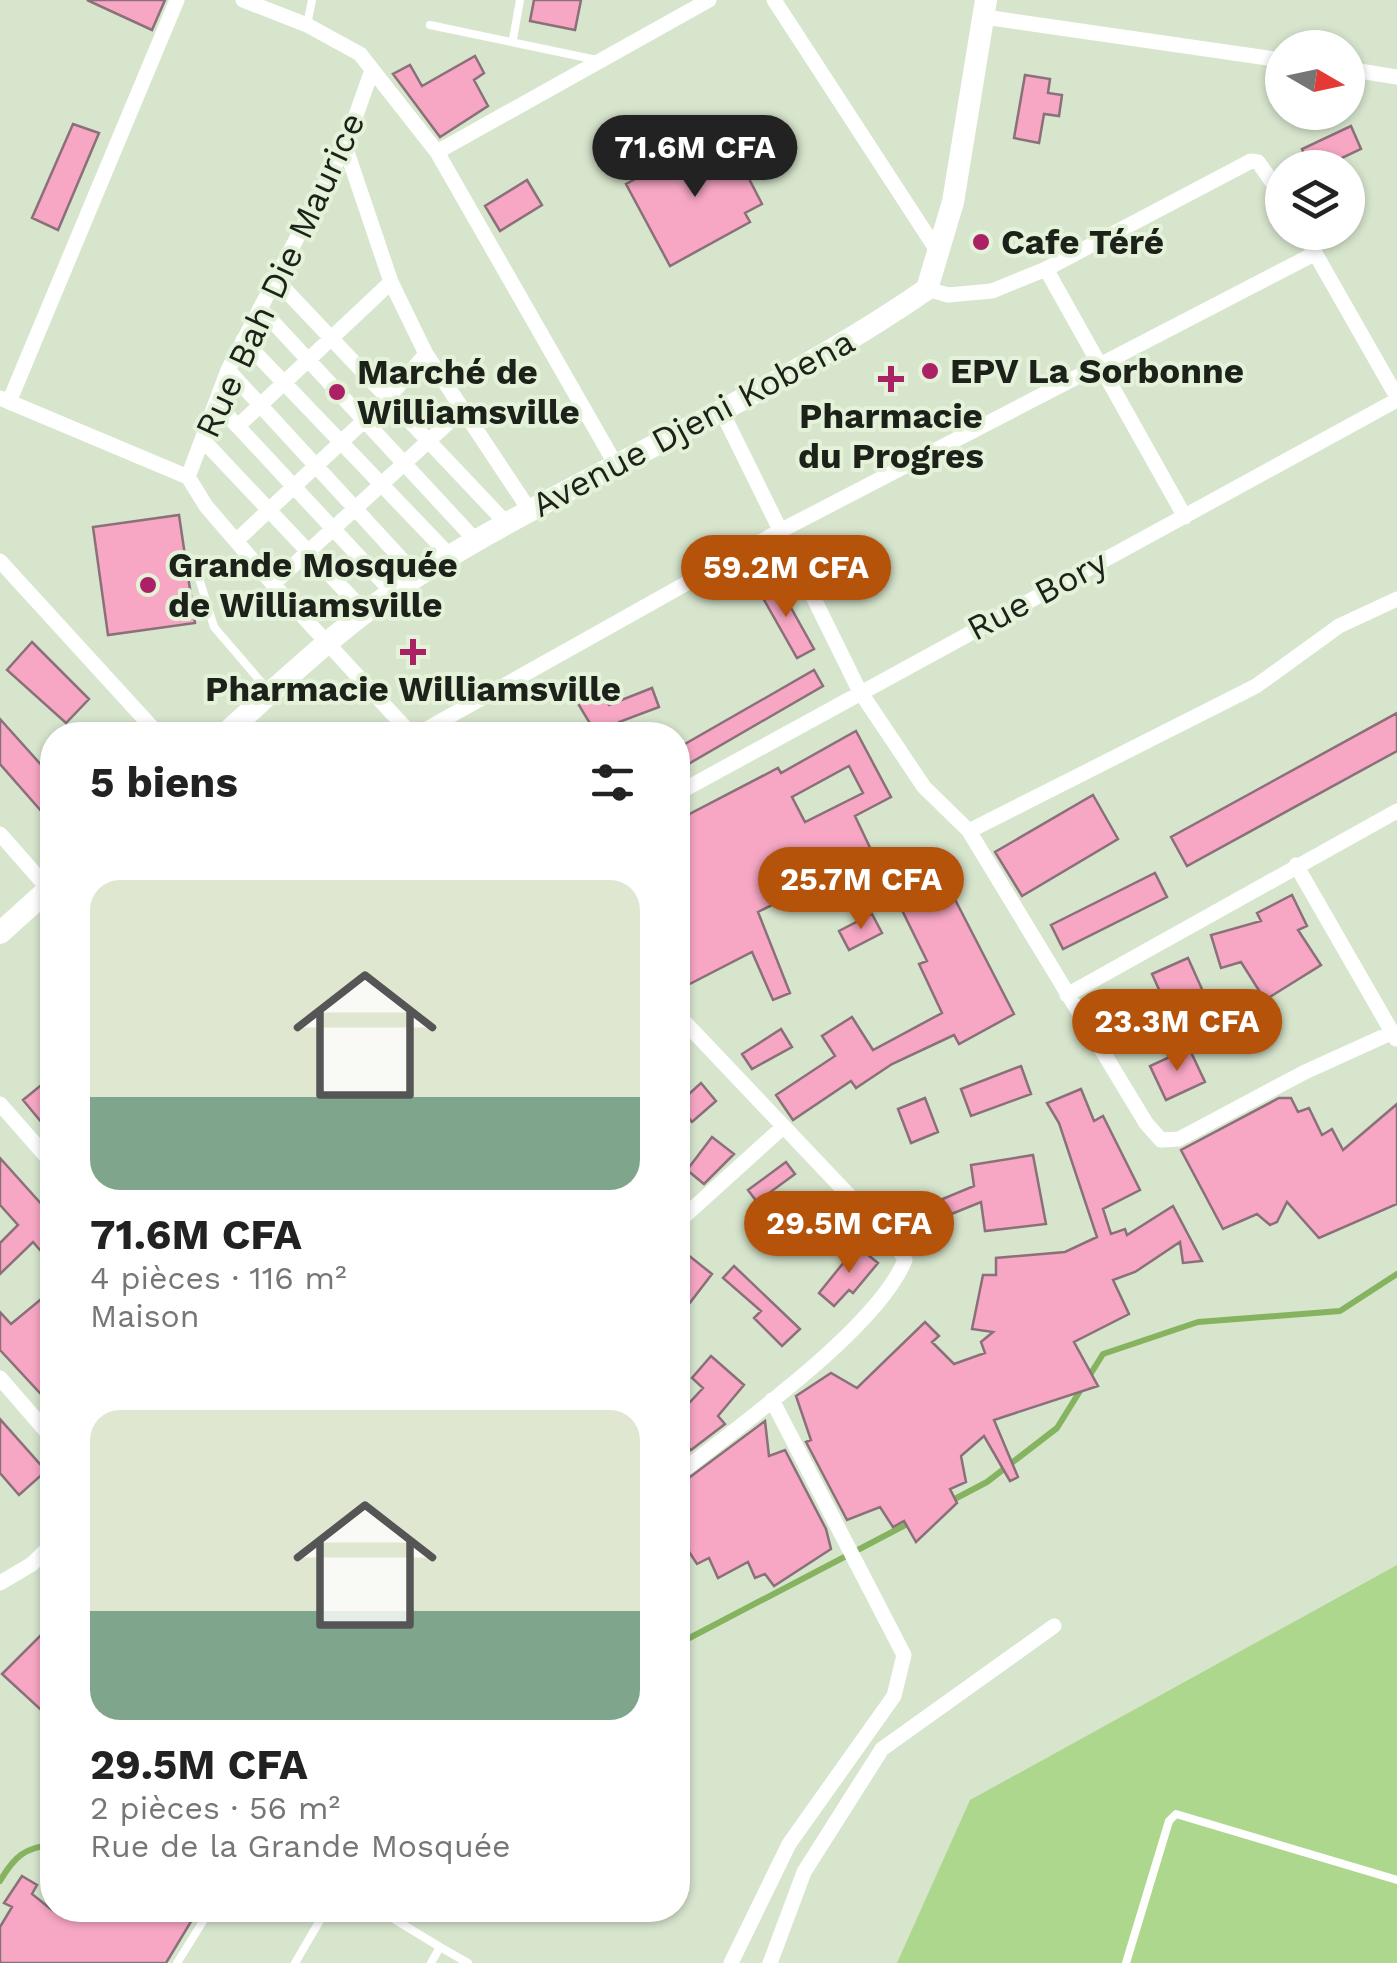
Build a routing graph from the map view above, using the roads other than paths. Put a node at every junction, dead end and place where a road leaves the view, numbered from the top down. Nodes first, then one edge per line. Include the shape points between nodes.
1 (177, 0) edge
2 (242, 0) edge
3 (312, 0) edge
4 (520, 0) edge
5 (774, 0) edge
6 (700, 2) edge
7 (985, 8) edge
8 (307, 25) junction
9 (430, 25) dead end
10 (513, 39) junction
11 (1265, 57) edge
12 (597, 60) junction
13 (1365, 72) edge
14 (370, 73) junction
15 (1397, 77) edge
16 (345, 146) junction
17 (437, 152) junction
18 (1265, 172) edge
19 (1312, 250) edge
20 (1314, 254) junction
21 (940, 255) junction
22 (1046, 269) junction
23 (276, 280) junction
24 (390, 282) junction
25 (927, 290) junction
26 (260, 308) junction
27 (333, 338) junction
28 (243, 340) junction
29 (426, 354) junction
30 (308, 361) junction
31 (1101, 364) junction
32 (228, 370) junction
33 (284, 383) junction
34 (388, 398) junction
35 (1397, 398) edge
36 (5, 400) edge
37 (216, 403) junction
38 (260, 406) junction
39 (720, 408) junction
40 (460, 412) junction
41 (364, 421) junction
42 (238, 426) junction
43 (202, 440) junction
44 (427, 441) junction
45 (339, 443) junction
46 (402, 464) junction
47 (616, 465) junction
48 (314, 466) junction
49 (188, 476) junction
50 (292, 486) junction
51 (378, 486) junction
52 (268, 509) junction
53 (353, 509) junction
54 (530, 511) junction
55 (1184, 517) junction
56 (507, 524) junction
57 (332, 529) junction
58 (778, 532) junction
59 (236, 541) junction
60 (477, 542) junction
61 (307, 552) junction
62 (451, 557) junction
63 (0, 562) edge
64 (194, 562) dead end
65 (417, 576) junction
66 (273, 584) junction
67 (393, 594) junction
68 (1397, 599) edge
69 (366, 612) junction
70 (328, 641) junction
71 (860, 690) junction
72 (271, 693) junction
73 (147, 722) edge
74 (239, 722) edge
75 (402, 722) edge
76 (437, 722) edge
77 (690, 786) edge
78 (1397, 811) edge
79 (969, 832) junction
80 (0, 834) edge
81 (1296, 865) junction
82 (40, 877) edge
83 (40, 898) edge
84 (0, 932) edge
85 (1067, 995) junction
86 (690, 1028) edge
87 (1394, 1037) edge
88 (0, 1104) edge
89 (783, 1127) junction
90 (40, 1149) edge
91 (690, 1211) edge
92 (0, 1378) edge
93 (772, 1400) junction
94 (40, 1424) edge
95 (690, 1465) edge
96 (40, 1553) edge
97 (0, 1583) edge
98 (1054, 1626) dead end
99 (1397, 1880) edge
100 (203, 1922) edge
101 (319, 1922) edge
102 (399, 1922) edge
103 (440, 1947) junction
104 (177, 1963) edge
105 (295, 1963) edge
106 (431, 1963) edge
107 (468, 1963) edge
108 (731, 1963) edge
109 (770, 1963) edge
110 (1126, 1963) edge

1 - 36 street
2 - 8 street
3 - 8 lane
4 - 10 lane
5 - 21 street
6 - 12 street
7 - 11 street
7 - 21 street
8 - 14 street via 360,54
9 - 10 lane
10 - 12 lane
12 - 17 street
13 - 15 street
14 - 16 street, Rue Bah Die Maurice
14 - 17 street
16 - 23 street, Rue Bah Die Maurice
16 - 24 street
17 - 47 street
18 - 22 street via 1251,160
19 - 20 street
20 - 31 street
20 - 35 street
21 - 25 street
22 - 25 street via 971,295
22 - 31 street
23 - 26 street, Rue Bah Die Maurice
23 - 27 street
24 - 27 street
24 - 29 street
25 - 39 street, Avenue Djeni Kobena
26 - 28 street, Rue Bah Die Maurice
26 - 30 street
27 - 30 street
27 - 34 street
28 - 32 street, Rue Bah Die Maurice
28 - 33 street
29 - 34 street
29 - 40 street
30 - 33 street
30 - 41 street
31 - 55 street
31 - 58 street
32 - 37 street, Rue Bah Die Maurice
32 - 38 street
33 - 38 street
33 - 45 street
34 - 41 street
34 - 44 street
35 - 55 street, Rue Bory
36 - 49 street
37 - 42 street
37 - 43 street, Rue Bah Die Maurice
38 - 42 street
38 - 48 street
39 - 47 street, Avenue Djeni Kobena
39 - 58 street
40 - 44 street
40 - 54 street
41 - 45 street
41 - 46 street
42 - 50 street
43 - 49 street, Rue Bah Die Maurice
43 - 52 street
44 - 46 street
44 - 56 street
45 - 48 street
45 - 51 street
46 - 51 street
46 - 60 street
47 - 54 street, Avenue Djeni Kobena
48 - 50 street
48 - 53 street
49 - 59 street
50 - 52 street
50 - 57 street
51 - 53 street
51 - 62 street
52 - 59 street
52 - 61 street
53 - 57 street
53 - 65 street
54 - 56 street, Avenue Djeni Kobena
55 - 71 street, Rue Bory
56 - 60 street, Avenue Djeni Kobena
57 - 61 street
57 - 67 street
58 - 71 street
58 - 76 street
59 - 66 street
60 - 62 street, Avenue Djeni Kobena
61 - 66 street
61 - 69 street
62 - 65 street, Avenue Djeni Kobena
63 - 73 street
64 - 72 lane via 214,626
65 - 67 street, Avenue Djeni Kobena
66 - 70 street
67 - 69 street, Avenue Djeni Kobena
68 - 79 street via 1339,626 1256,686
69 - 70 street, Avenue Djeni Kobena
70 - 72 street, Avenue Djeni Kobena
70 - 75 street
71 - 77 street, Rue Bory
71 - 79 street via 924,787
72 - 74 street, Avenue Djeni Kobena
78 - 81 street
79 - 85 street
80 - 82 street
81 - 85 street
81 - 87 street
83 - 84 street
85 - 87 street via 1161,1140 1179,1138 1304,1072
86 - 89 street
88 - 90 street
89 - 91 street
89 - 93 street via 904,1260 878,1301
92 - 94 street
93 - 95 street
93 - 108 street via 904,1655 894,1696 789,1844
96 - 97 street
98 - 109 street via 882,1748 804,1872
99 - 110 lane via 1176,1814
100 - 104 lane
101 - 105 lane
102 - 103 lane
103 - 106 lane
103 - 107 lane

